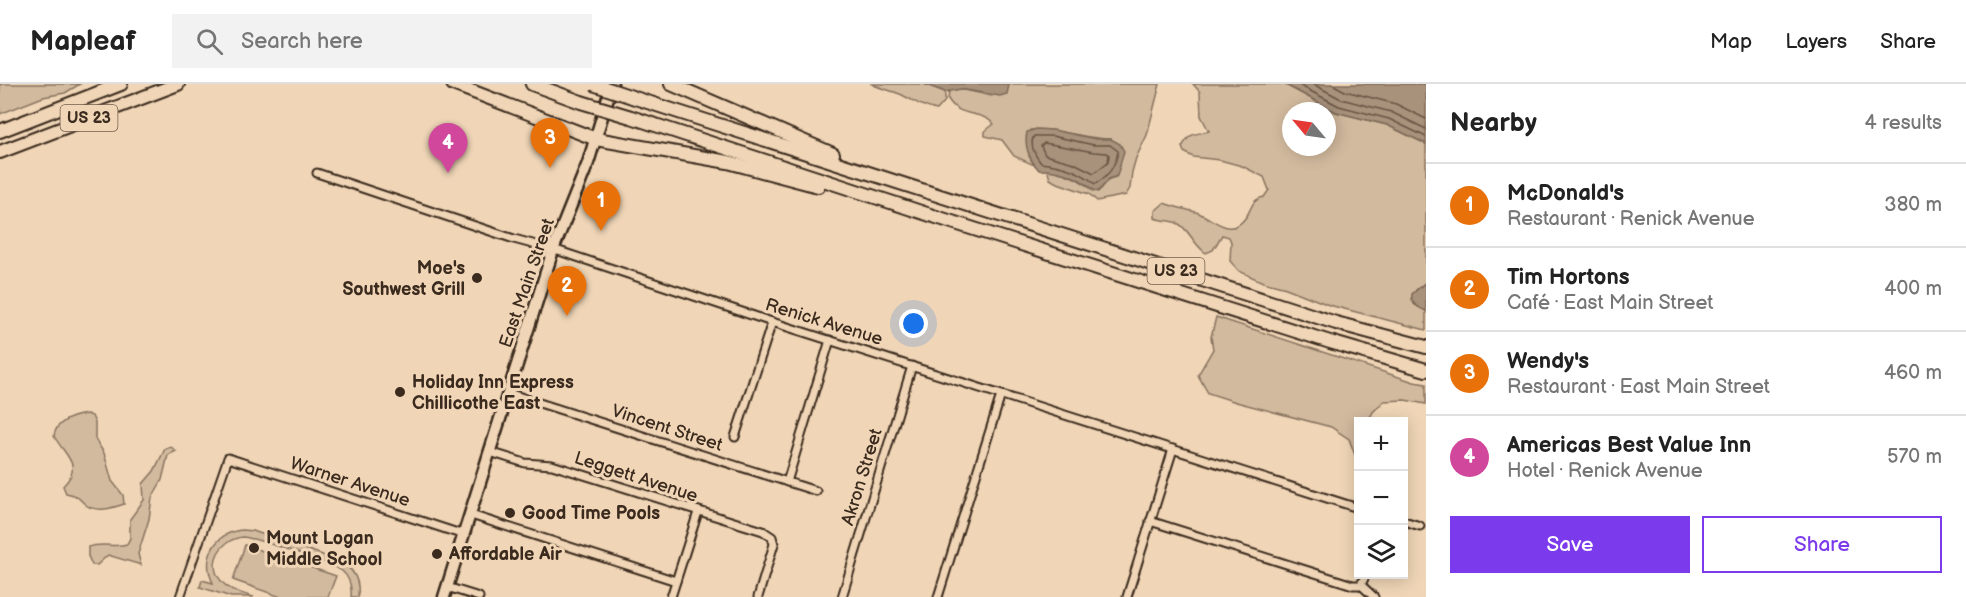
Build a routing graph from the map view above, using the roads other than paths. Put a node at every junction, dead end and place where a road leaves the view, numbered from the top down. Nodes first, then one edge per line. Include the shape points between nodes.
1 (121, 84) edge
2 (178, 84) edge
3 (453, 84) edge
4 (532, 84) edge
5 (593, 84) edge
6 (612, 84) edge
7 (671, 84) edge
8 (0, 131) edge
9 (596, 139) junction
10 (0, 152) edge
11 (317, 173) dead end
12 (927, 191) junction
13 (930, 215) junction
14 (553, 250) junction
15 (771, 322) junction
16 (830, 340) junction
17 (1426, 347) edge
18 (912, 366) junction
19 (1426, 370) edge
20 (508, 393) junction
21 (1001, 395) junction
22 (735, 437) dead end
23 (1173, 449) junction
24 (490, 452) junction
25 (787, 482) junction
26 (816, 491) dead end
27 (1354, 506) edge
28 (698, 512) junction
29 (471, 515) junction
30 (1150, 521) junction
31 (1408, 522) edge
32 (1420, 526) dead end
33 (464, 535) junction
34 (1363, 579) edge
35 (676, 581) junction
36 (1361, 585) junction
37 (446, 592) edge
38 (180, 597) edge
39 (479, 597) edge
40 (671, 597) edge
41 (758, 597) edge
42 (842, 597) edge
43 (938, 597) edge
44 (1127, 597) edge
45 (1374, 597) edge

1 - 8 highway, US 23
2 - 10 highway, US 23
3 - 9 highway
4 - 13 highway, US 23, bridge
5 - 12 highway, US 23, bridge
6 - 9 main road, East Main Street
7 - 12 highway
9 - 13 highway via 728,162
9 - 14 main road, East Main Street
11 - 14 street, Renick Avenue
12 - 17 highway, US 23 via 1336,323
13 - 19 highway, US 23
14 - 15 street, Renick Avenue
14 - 20 main road, East Main Street
15 - 16 street, Renick Avenue
15 - 22 street
16 - 18 street, Renick Avenue
16 - 25 street
18 - 21 street, Renick Avenue
18 - 42 street, Akron Street
20 - 24 main road, East Main Street
20 - 25 street, Vincent Street
21 - 23 street, Renick Avenue
21 - 43 street
23 - 27 street, Renick Avenue
23 - 30 street
24 - 28 street, Leggett Avenue via 525,463 552,465
24 - 29 main road, East Main Street
25 - 26 street, Vincent Street
28 - 35 street
28 - 41 street, Leggett Avenue via 772,537 774,544
29 - 33 main road, East Main Street
29 - 35 street
30 - 36 street via 1347,584
30 - 44 street
31 - 32 street
33 - 37 main road, East Main Street
33 - 38 street, Warner Avenue via 228,458
34 - 36 street
35 - 40 street
36 - 45 street
37 - 39 street

